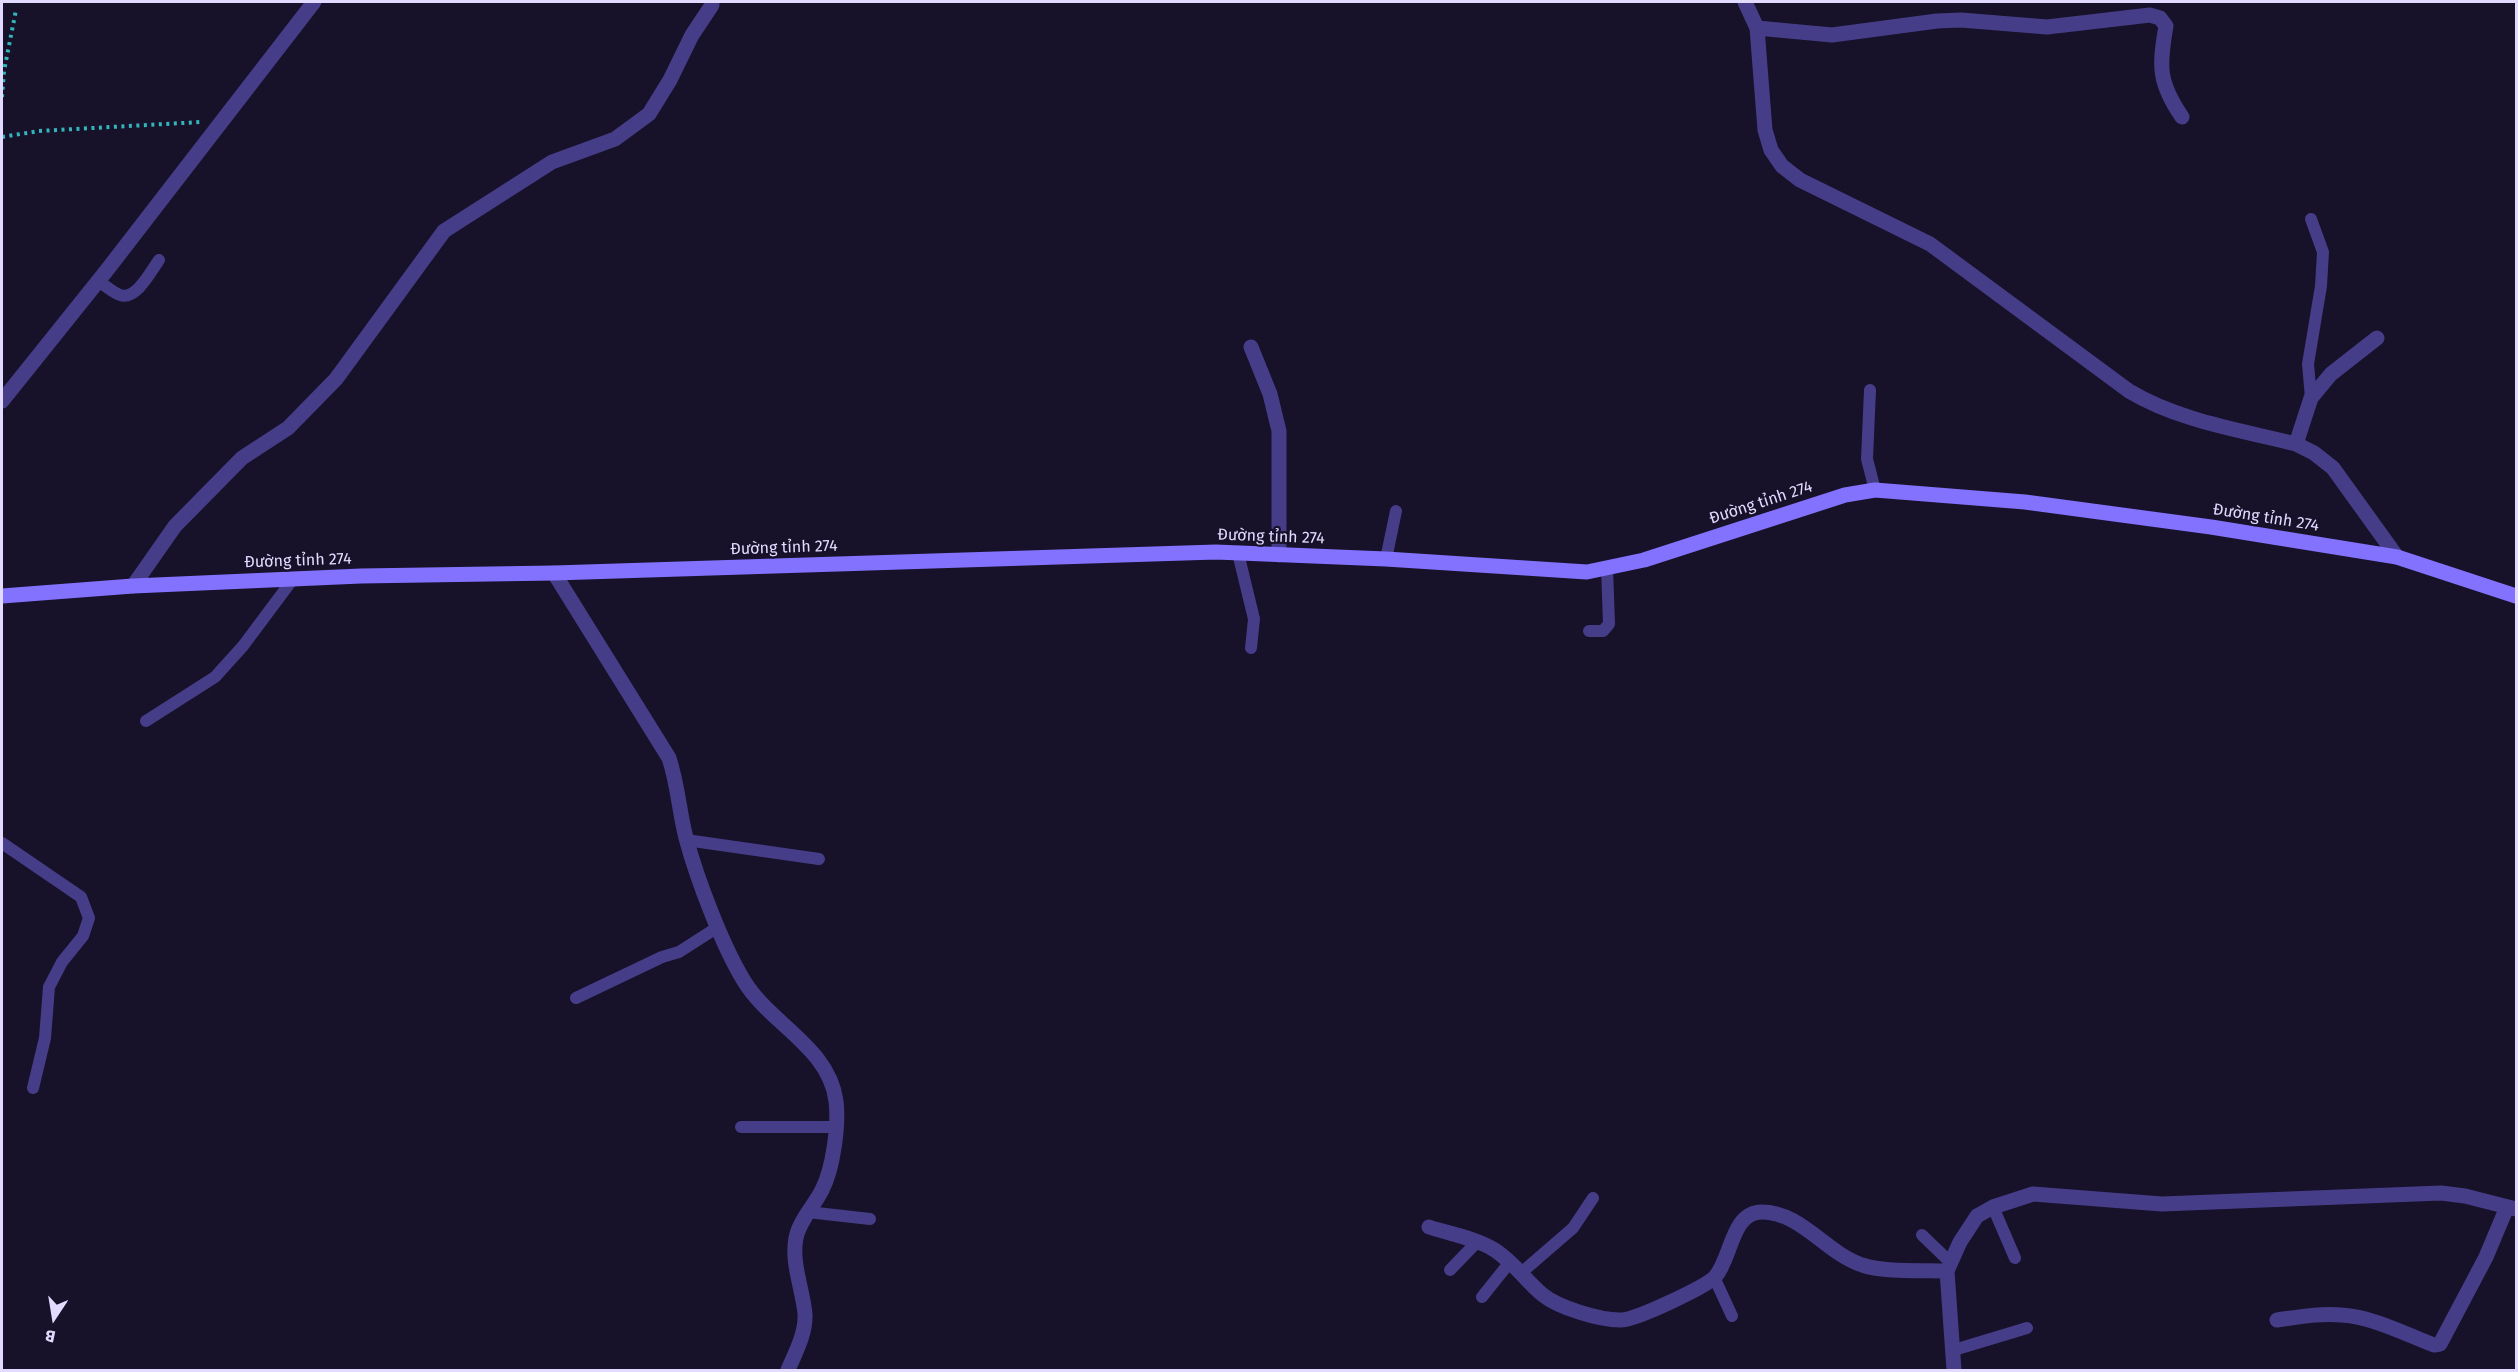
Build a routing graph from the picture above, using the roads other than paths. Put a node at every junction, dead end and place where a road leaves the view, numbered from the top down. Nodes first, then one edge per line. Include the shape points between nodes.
1 (314, 2) edge
2 (1745, 2) edge
3 (712, 5) dead end
4 (1757, 28) junction
5 (2182, 117) dead end
6 (2311, 219) dead end
7 (159, 260) dead end
8 (99, 281) junction
9 (2377, 338) dead end
10 (1251, 347) dead end
11 (1870, 390) dead end
12 (2311, 398) junction
13 (2, 401) edge
14 (2296, 444) junction
15 (1875, 490) junction
16 (1396, 511) dead end
17 (1238, 553) junction
18 (1279, 555) junction
19 (2397, 557) junction
20 (1386, 559) junction
21 (1607, 567) junction
22 (554, 573) junction
23 (293, 579) junction
24 (133, 586) junction
25 (2, 596) edge
26 (2517, 596) edge
27 (1589, 631) dead end
28 (1251, 648) dead end
29 (146, 721) dead end
30 (687, 840) junction
31 (2, 843) edge
32 (819, 859) dead end
33 (718, 927) junction
34 (576, 998) dead end
35 (33, 1088) dead end
36 (741, 1127) dead end
37 (837, 1127) junction
38 (1593, 1198) dead end
39 (1993, 1207) junction
40 (2512, 1208) edge
41 (808, 1212) junction
42 (870, 1219) dead end
43 (1429, 1227) dead end
44 (1922, 1235) dead end
45 (1477, 1242) junction
46 (2015, 1258) dead end
47 (1516, 1267) junction
48 (1949, 1267) junction
49 (1450, 1270) dead end
50 (1714, 1277) junction
51 (1482, 1297) dead end
52 (1732, 1316) dead end
53 (2277, 1320) dead end
54 (2027, 1328) dead end
55 (1954, 1350) junction
56 (788, 1371) edge
57 (1954, 1371) edge

1 - 8 street
2 - 4 street
3 - 24 street via 649,114 615,139 552,162 444,231 336,379 288,428 242,458 189,511
4 - 5 street via 1832,35 1937,21 2047,27 2150,15 2160,18 2166,26 2160,69 2170,100
4 - 14 street via 1765,130 1771,150 1782,166 1800,180 1930,244 2129,392 2151,404
6 - 12 lane via 2323,252 2308,364
7 - 8 lane via 140,286 128,295 121,296
8 - 13 street
9 - 12 street via 2331,374
10 - 18 street via 1270,394 1279,431
11 - 15 lane via 1867,459
12 - 14 street
14 - 19 street via 2333,468
15 - 19 main road, Đường tỉnh 274 via 2037,503
15 - 21 main road, Đường tỉnh 274 via 1845,495 1644,560
16 - 20 lane
17 - 18 main road, Đường tỉnh 274
17 - 22 main road, Đường tỉnh 274
17 - 28 lane via 1254,619
18 - 20 main road, Đường tỉnh 274
19 - 26 main road, Đường tỉnh 274
20 - 21 main road, Đường tỉnh 274 via 1587,572
21 - 27 lane via 1609,624 1603,631
22 - 23 main road, Đường tỉnh 274
22 - 30 street via 669,758
23 - 24 main road, Đường tỉnh 274
23 - 29 lane via 215,677
24 - 25 main road, Đường tỉnh 274
30 - 32 lane
30 - 33 street
31 - 35 lane via 81,897 89,918 83,936 62,962 49,987 45,1038
33 - 34 lane via 679,951
33 - 37 street via 753,995 818,1058 827,1073 836,1102
36 - 37 lane
37 - 41 street via 827,1177
38 - 47 lane via 1573,1228
39 - 40 street via 2033,1194 2163,1204 2441,1193
39 - 46 lane
39 - 48 street via 1977,1216
40 - 53 street via 2440,1344 2345,1315
41 - 42 lane
41 - 56 street via 796,1236 795,1252 805,1316 803,1333
43 - 45 street
44 - 48 lane
45 - 47 street
45 - 49 lane
47 - 50 street via 1544,1296 1566,1307 1623,1321
47 - 51 lane
48 - 50 street via 1862,1265 1796,1222 1762,1212 1748,1215 1738,1226 1726,1259
48 - 55 street
50 - 52 lane
54 - 55 lane
55 - 57 street

